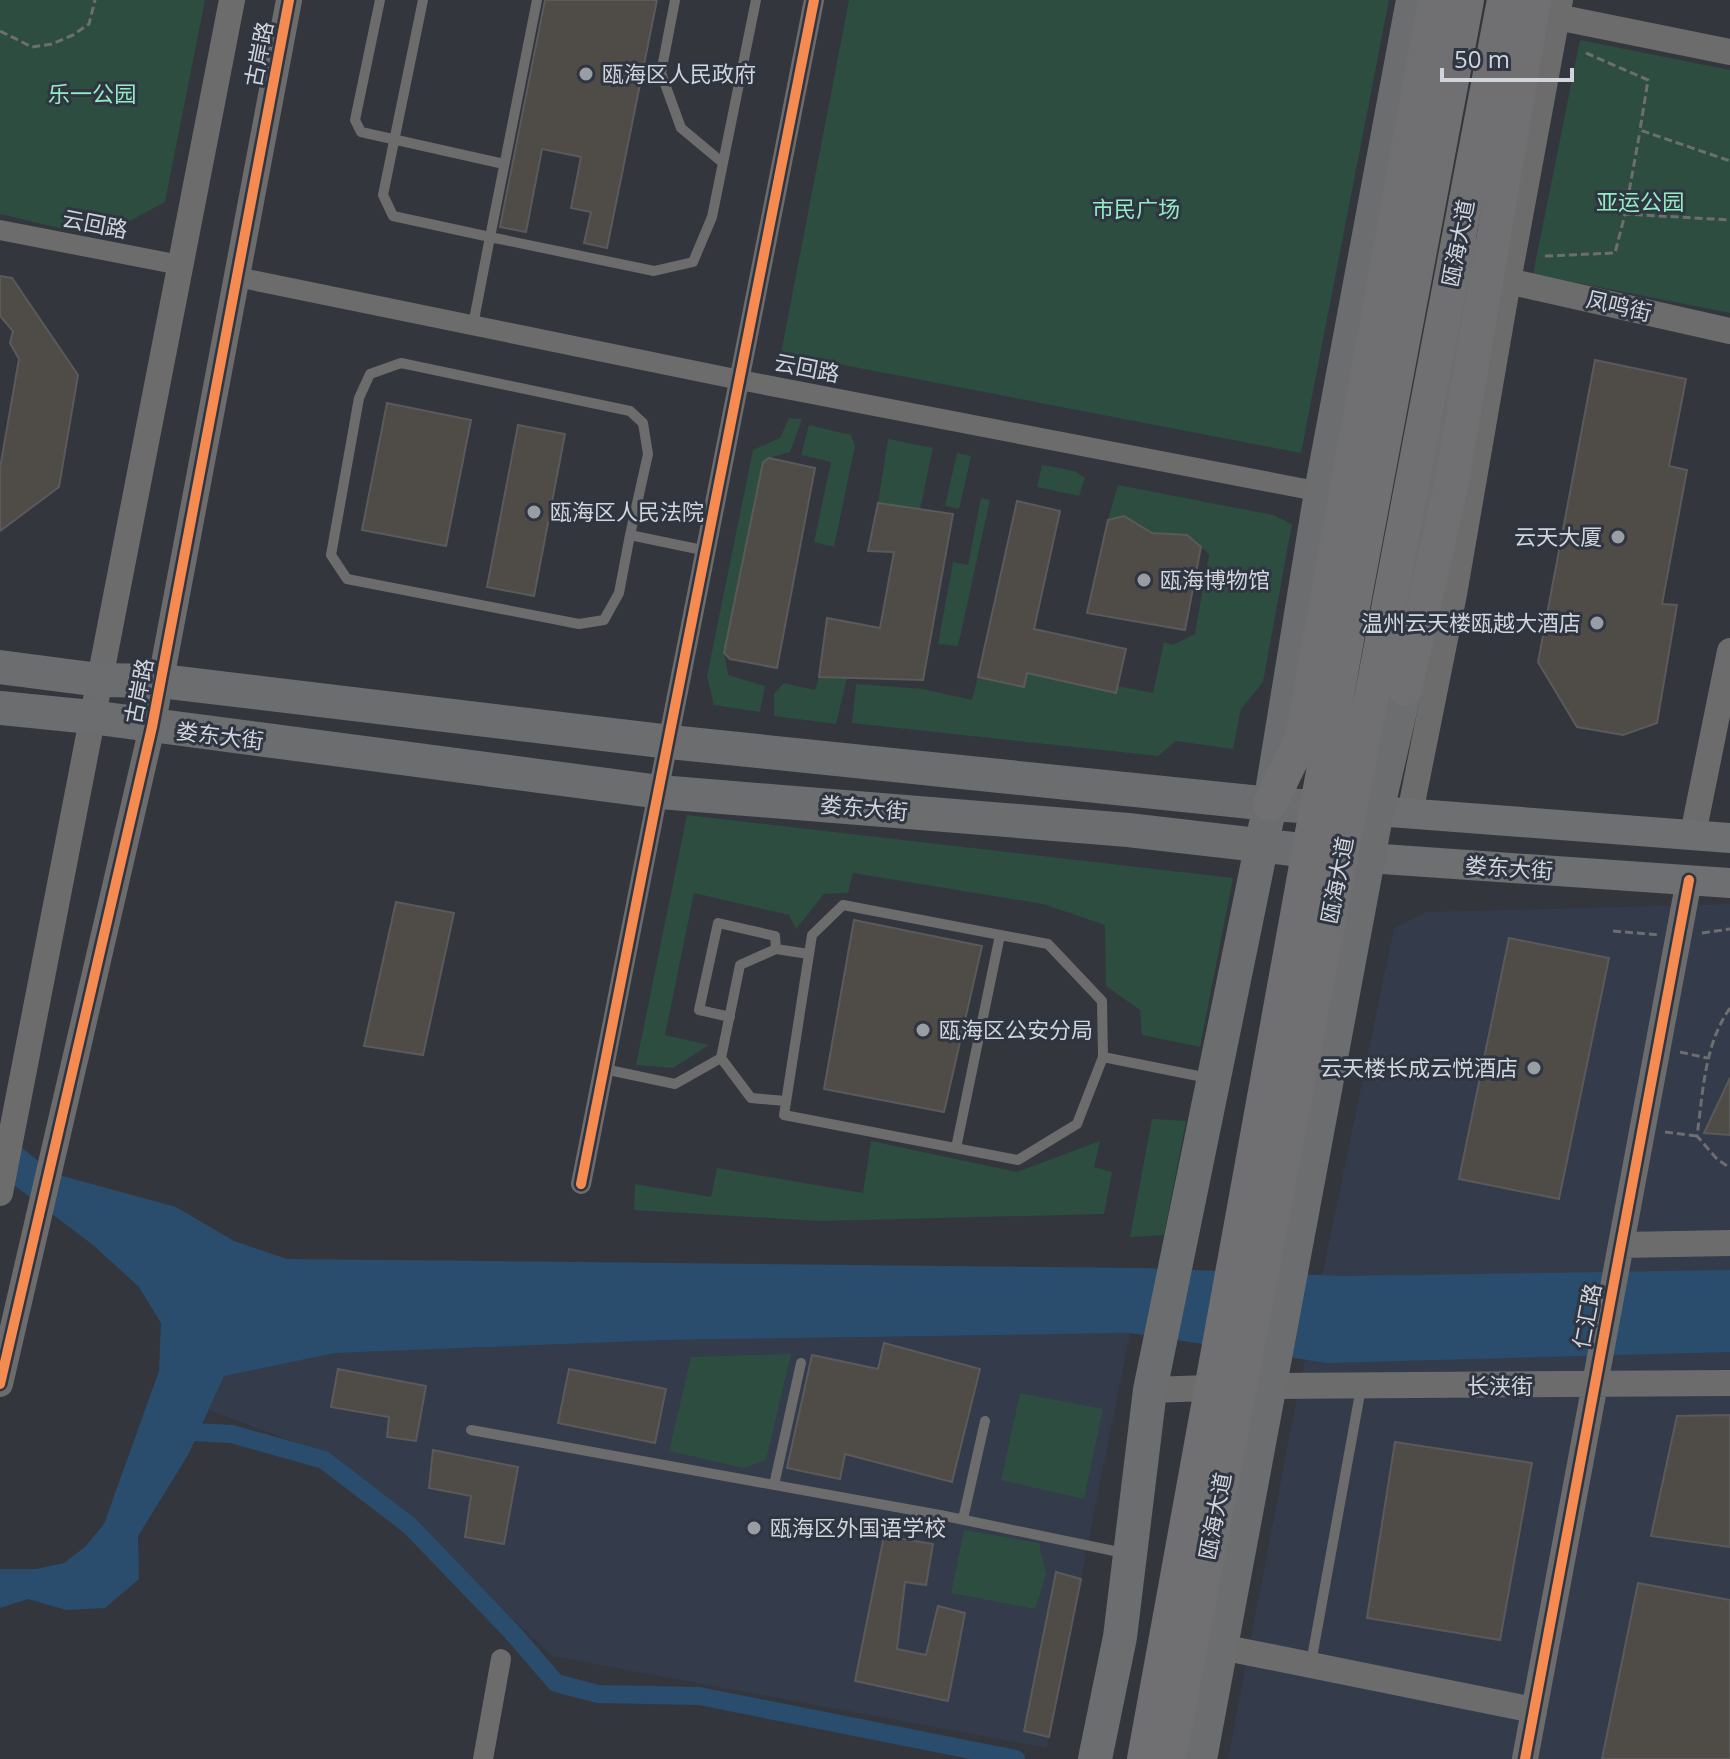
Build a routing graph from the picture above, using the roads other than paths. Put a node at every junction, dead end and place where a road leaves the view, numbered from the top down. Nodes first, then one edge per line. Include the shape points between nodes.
1 (232, 0) edge
2 (289, 0) edge
3 (380, 0) edge
4 (423, 0) edge
5 (537, 0) edge
6 (675, 0) edge
7 (756, 0) edge
8 (814, 0) edge
9 (1413, 0) edge
10 (1435, 0) edge
11 (1467, 0) edge
12 (1504, 0) edge
13 (1522, 0) edge
14 (1550, 6) edge
15 (1730, 52) edge
16 (394, 141) junction
17 (723, 163) junction
18 (504, 164) junction
19 (0, 230) edge
20 (490, 237) junction
21 (180, 265) junction
22 (237, 277) junction
23 (1508, 281) junction
24 (473, 325) junction
25 (1730, 331) edge
26 (740, 380) junction
27 (1321, 492) junction
28 (630, 535) junction
29 (707, 551) junction
30 (1730, 651) edge
31 (0, 667) edge
32 (99, 680) junction
33 (161, 681) junction
34 (1405, 689) junction
35 (0, 708) edge
36 (91, 717) junction
37 (152, 727) junction
38 (670, 742) junction
39 (660, 792) junction
40 (1270, 804) junction
41 (1394, 812) junction
42 (1693, 834) junction
43 (1730, 838) edge
44 (1262, 846) junction
45 (1368, 858) junction
46 (1689, 880) junction
47 (1730, 883) edge
48 (1000, 935) junction
49 (776, 949) junction
50 (809, 954) junction
51 (730, 1017) junction
52 (1103, 1057) junction
53 (721, 1058) junction
54 (604, 1069) junction
55 (1214, 1079) junction
56 (786, 1101) junction
57 (956, 1148) junction
58 (581, 1184) dead end
59 (0, 1193) edge
60 (1730, 1243) edge
61 (1621, 1245) junction
62 (801, 1363) dead end
63 (1730, 1383) edge
64 (0, 1384) edge
65 (1594, 1385) junction
66 (1269, 1386) junction
67 (1361, 1386) junction
68 (1150, 1390) junction
69 (985, 1421) dead end
70 (471, 1430) dead end
71 (774, 1485) junction
72 (963, 1519) junction
73 (1130, 1554) junction
74 (1221, 1647) junction
75 (501, 1659) dead end
76 (1310, 1665) junction
77 (1534, 1710) junction
78 (483, 1759) edge
79 (1095, 1759) edge
80 (1144, 1759) edge
81 (1169, 1759) edge
82 (1200, 1759) edge
83 (1525, 1759) edge

1 - 21 street, 古岸路
2 - 22 street, 古岸路
3 - 16 lane via 355,120 361,132
4 - 16 lane
5 - 18 lane
6 - 17 lane via 661,73 681,128
7 - 17 lane
8 - 26 street
9 - 27 main road
10 - 40 highway via 1302,738
11 - 80 highway, 瓯海大道, bridge
12 - 81 highway, 瓯海大道, bridge
13 - 34 main road, 瓯海大道 via 1410,599
14 - 15 street
14 - 23 street
14 - 34 highway
16 - 18 lane
16 - 20 lane via 383,195 393,216
17 - 20 lane via 712,217 693,262 654,271
18 - 20 lane
19 - 21 street, 云回路
20 - 24 lane
21 - 32 street, 古岸路
22 - 24 street, 云回路
22 - 33 street, 古岸路
23 - 25 street, 凤鸣街
23 - 41 street via 1454,594
24 - 26 street, 云回路
26 - 27 street, 云回路
26 - 29 street
27 - 40 main road
28 - 28 lane via 648,454 643,423 630,411 401,363 370,374 359,398 331,555 347,579 579,624 604,620 619,593
28 - 29 lane
29 - 38 street
30 - 42 street
31 - 32 main road, 娄东大街
32 - 33 main road, 娄东大街
32 - 36 street, 古岸路
33 - 37 street, 古岸路
33 - 38 main road, 娄东大街
34 - 41 main road, 瓯海大道
35 - 36 main road, 娄东大街
36 - 37 main road, 娄东大街
36 - 59 street, 古岸路
37 - 39 main road, 娄东大街
37 - 64 street, 古岸路
38 - 39 street
38 - 40 main road, 娄东大街
39 - 44 main road, 娄东大街
39 - 54 street
40 - 41 main road, 娄东大街
40 - 44 main road
41 - 42 main road, 娄东大街
41 - 45 main road, 瓯海大道
42 - 43 main road, 娄东大街
44 - 45 main road, 娄东大街
44 - 55 main road
45 - 46 main road, 娄东大街
45 - 66 main road, 瓯海大道
46 - 47 main road, 娄东大街
46 - 61 street, 仁汇路
48 - 50 lane via 843,905 812,935
48 - 52 lane via 1048,944 1102,1001
48 - 57 lane
49 - 50 lane
49 - 51 lane via 740,965
49 - 51 lane via 775,936 718,923 699,1010
50 - 56 lane
51 - 53 lane
52 - 55 lane
52 - 57 lane via 1077,1124 1042,1146 1018,1160
53 - 54 lane via 675,1084
53 - 56 lane via 751,1098
54 - 58 street
55 - 68 main road
56 - 57 lane via 784,1115
60 - 61 street
61 - 65 street, 仁汇路
62 - 71 lane
63 - 65 street, 长浃街
65 - 67 street, 长浃街
65 - 77 street, 仁汇路
66 - 67 street, 长浃街
66 - 68 street, 长浃街
66 - 74 main road, 瓯海大道
67 - 76 lane
68 - 73 main road
69 - 72 lane
70 - 71 lane
71 - 72 lane
72 - 73 lane
73 - 79 main road via 1120,1637
74 - 76 street
74 - 82 main road, 瓯海大道
75 - 78 street
76 - 77 street
77 - 83 street, 仁汇路

